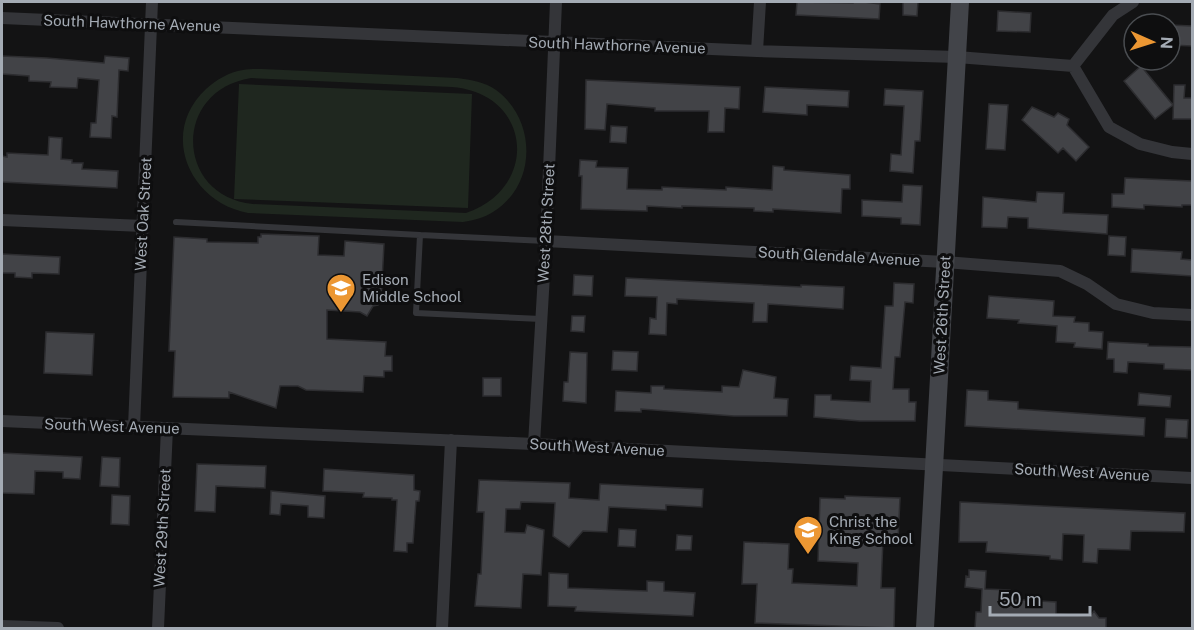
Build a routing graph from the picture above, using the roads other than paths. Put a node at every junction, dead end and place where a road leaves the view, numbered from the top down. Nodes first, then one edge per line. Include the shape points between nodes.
1 (152, 2) edge
2 (556, 2) edge
3 (760, 2) edge
4 (960, 2) edge
5 (1133, 2) edge
6 (2, 18) edge
7 (151, 23) junction
8 (555, 42) junction
9 (757, 51) junction
10 (957, 57) junction
11 (1073, 66) junction
12 (1192, 154) edge
13 (2, 220) edge
14 (176, 222) dead end
15 (143, 226) junction
16 (420, 234) junction
17 (546, 241) junction
18 (945, 262) junction
19 (1192, 315) edge
20 (541, 319) junction
21 (2, 421) edge
22 (134, 427) junction
23 (167, 428) junction
24 (451, 440) junction
25 (534, 444) junction
26 (934, 464) junction
27 (1192, 478) edge
28 (2, 626) edge
29 (58, 628) edge
30 (158, 628) edge
31 (442, 628) edge
32 (925, 628) edge

1 - 7 street, West Oak Street
2 - 8 street, West 28th Street
3 - 9 street
4 - 10 main road, West 26th Street
5 - 11 street via 1113,15
6 - 7 street, South Hawthorne Avenue
7 - 8 street, South Hawthorne Avenue
7 - 15 street, West Oak Street
8 - 9 street, South Hawthorne Avenue
8 - 17 street, West 28th Street
9 - 10 street, South Hawthorne Avenue
10 - 11 street, South Hawthorne Avenue
10 - 18 main road, West 26th Street
11 - 12 street via 1109,127 1140,144
13 - 15 street
14 - 16 lane
15 - 22 street, West Oak Street
16 - 17 lane
16 - 20 lane via 416,313
17 - 18 street, South Glendale Avenue
17 - 20 street, West 28th Street
18 - 19 street, South Glendale Avenue via 1060,271 1116,304 1153,313
18 - 26 main road, West 26th Street
20 - 25 street, West 28th Street
21 - 22 street, South West Avenue
22 - 23 street, South West Avenue
23 - 24 street, South West Avenue
23 - 30 street, West 29th Street
24 - 25 street, South West Avenue
24 - 31 street
25 - 26 street, South West Avenue
26 - 27 street, South West Avenue
26 - 32 main road, West 26th Street
28 - 29 street

